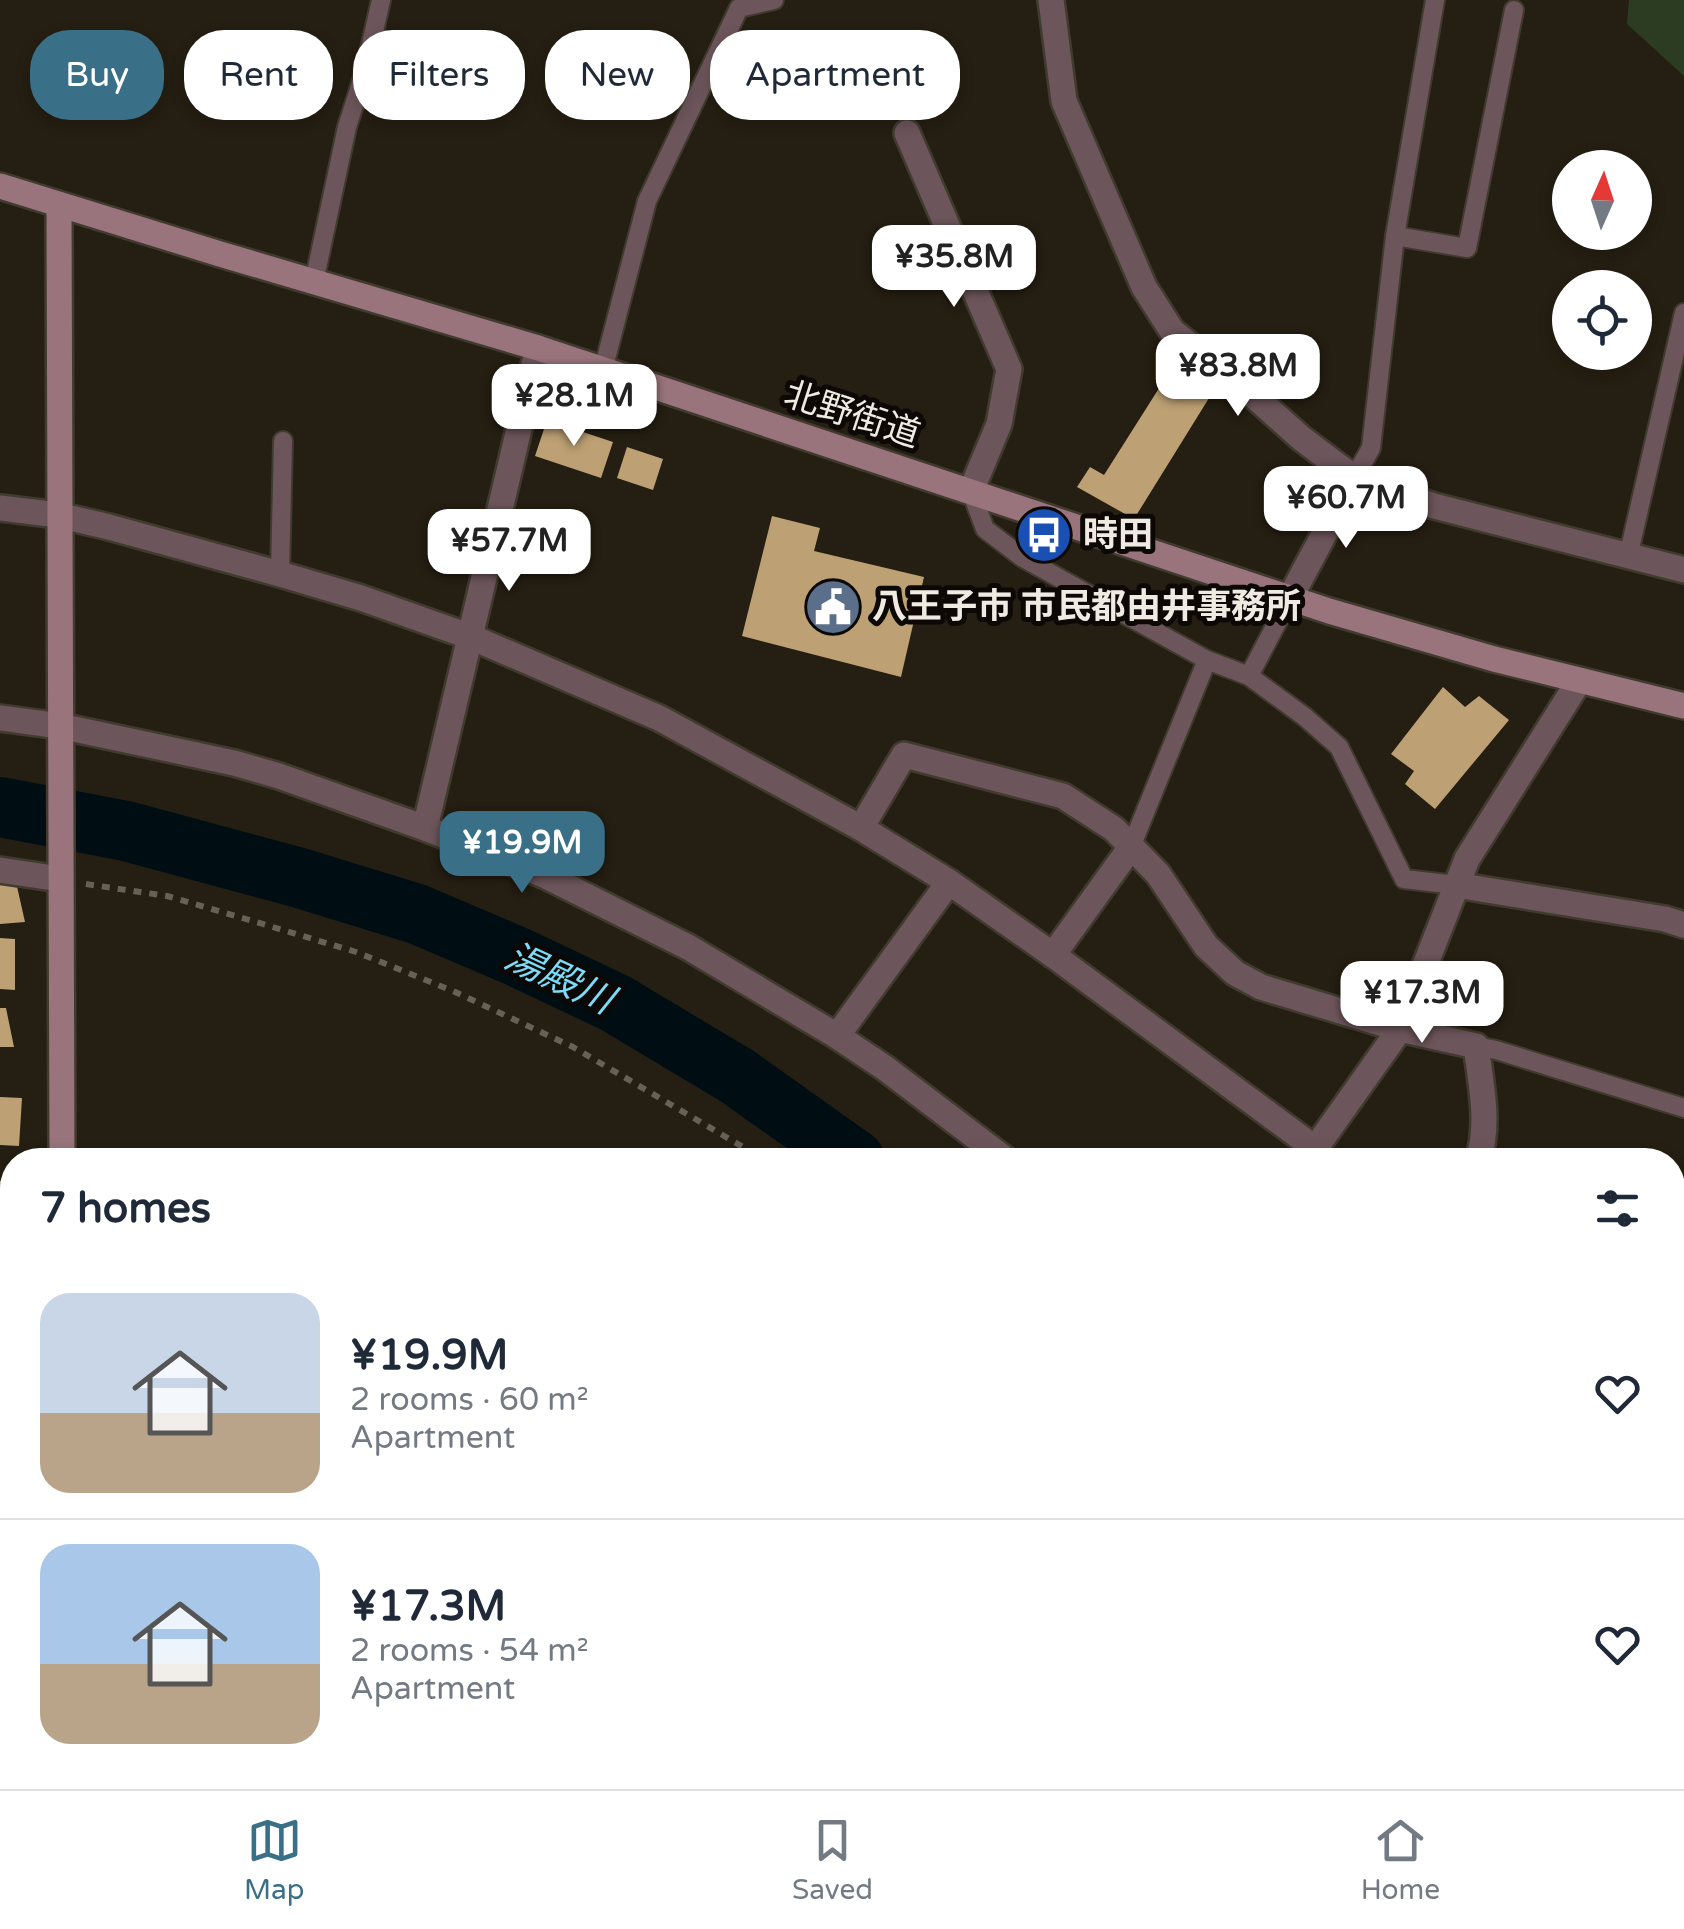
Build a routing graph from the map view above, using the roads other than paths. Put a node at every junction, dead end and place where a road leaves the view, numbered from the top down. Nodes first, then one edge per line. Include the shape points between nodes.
1 (381, 0) edge
2 (774, 0) edge
3 (1052, 0) edge
4 (1435, 0) edge
5 (1514, 10) dead end
6 (907, 133) dead end
7 (0, 186) edge
8 (58, 205) junction
9 (1395, 236) junction
10 (314, 282) junction
11 (1684, 313) edge
12 (538, 348) junction
13 (603, 370) junction
14 (283, 441) dead end
15 (1354, 478) junction
16 (971, 491) junction
17 (0, 508) edge
18 (58, 514) junction
19 (1628, 557) junction
20 (1684, 570) edge
21 (280, 574) junction
22 (1290, 598) junction
23 (471, 636) junction
24 (1206, 660) junction
25 (1250, 676) junction
26 (1578, 681) junction
27 (1684, 706) edge
28 (0, 718) edge
29 (60, 726) junction
30 (425, 828) junction
31 (861, 828) junction
32 (1131, 847) junction
33 (0, 870) edge
34 (60, 870) junction
35 (949, 882) junction
36 (1456, 886) junction
37 (1684, 925) edge
38 (1053, 955) junction
39 (1400, 1029) junction
40 (837, 1036) junction
41 (1476, 1046) junction
42 (1684, 1108) edge
43 (62, 1148) edge
44 (990, 1148) edge
45 (1303, 1148) edge
46 (1315, 1148) edge
47 (1482, 1148) edge

1 - 10 lane
2 - 13 lane via 740,8 646,201
3 - 15 street via 1064,101 1144,287 1172,330
4 - 9 lane
5 - 9 lane via 1466,248
6 - 16 street via 1009,370 999,424
7 - 8 main road, 北野街道
8 - 10 main road, 北野街道
8 - 18 main road
9 - 15 lane via 1372,448
10 - 12 main road, 北野街道
11 - 19 lane
12 - 13 main road, 北野街道
12 - 23 street
13 - 16 main road, 北野街道
14 - 21 lane
15 - 19 street
15 - 22 street
16 - 22 main road, 北野街道
16 - 24 lane via 985,529 1023,558
17 - 18 street
18 - 21 street
18 - 29 main road
19 - 20 street
21 - 23 street
22 - 25 lane
22 - 26 main road, 北野街道
23 - 30 street
23 - 31 street via 658,718
24 - 25 lane
24 - 32 lane
25 - 36 lane via 1338,747 1404,879
26 - 27 main road, 北野街道
26 - 36 street
28 - 29 street
29 - 30 street via 234,763
29 - 34 main road
30 - 40 street via 621,911
31 - 32 street via 904,754 1062,796
31 - 35 street
32 - 38 street
32 - 39 street via 1158,874 1206,946 1235,973
33 - 34 street
34 - 43 main road
35 - 38 street
35 - 40 street
36 - 37 street
36 - 39 street
38 - 45 street
39 - 41 street
39 - 46 street
40 - 44 street
41 - 42 lane
41 - 47 street

